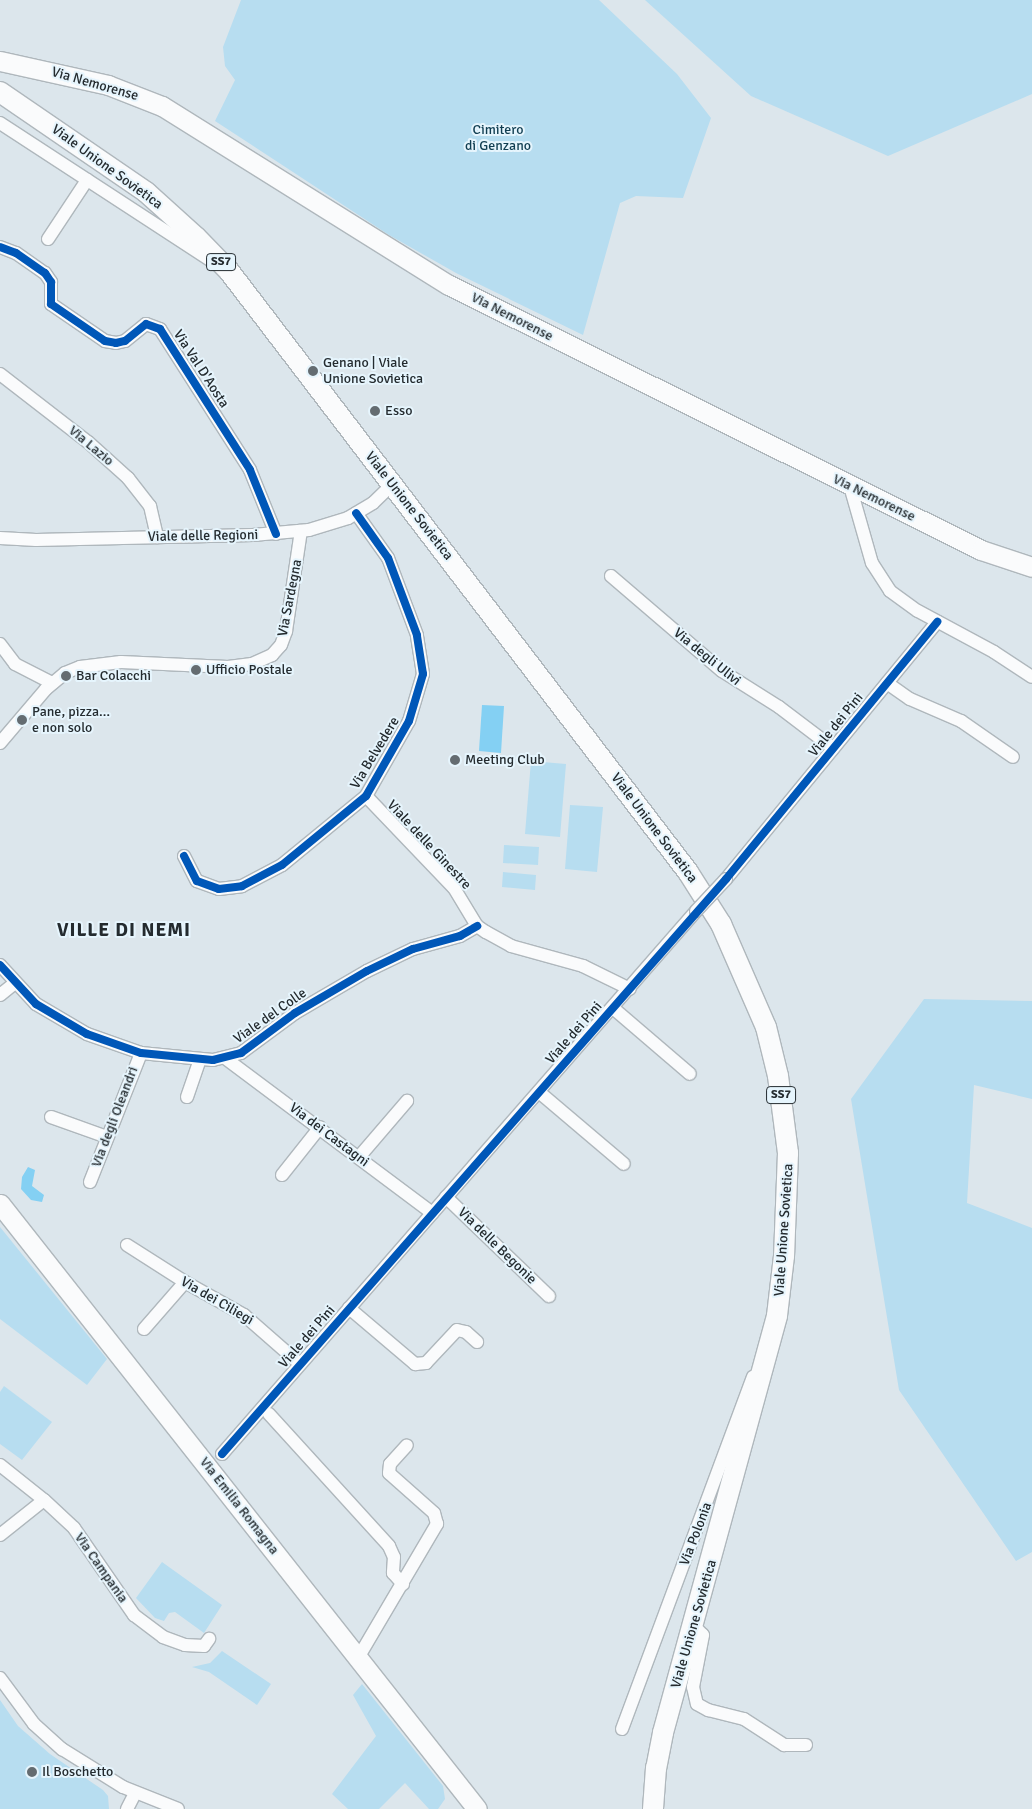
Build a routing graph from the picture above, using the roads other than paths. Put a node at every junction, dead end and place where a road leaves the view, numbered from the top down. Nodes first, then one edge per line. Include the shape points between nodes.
1 (0, 61) edge
2 (0, 92) edge
3 (0, 123) edge
4 (87, 180) junction
5 (48, 239) dead end
6 (0, 247) edge
7 (229, 272) junction
8 (0, 374) edge
9 (392, 484) junction
10 (850, 486) junction
11 (356, 513) junction
12 (301, 531) junction
13 (276, 534) junction
14 (157, 537) junction
15 (0, 538) edge
16 (1032, 568) edge
17 (611, 576) dead end
18 (937, 622) junction
19 (0, 644) edge
20 (1032, 677) edge
21 (52, 683) junction
22 (887, 683) junction
23 (0, 743) edge
24 (833, 748) junction
25 (1013, 757) dead end
26 (366, 796) junction
27 (184, 856) dead end
28 (477, 926) junction
29 (0, 965) edge
30 (14, 983) junction
31 (630, 989) junction
32 (0, 995) edge
33 (613, 1008) junction
34 (141, 1052) junction
35 (226, 1058) junction
36 (200, 1060) junction
37 (690, 1074) dead end
38 (539, 1092) junction
39 (187, 1097) dead end
40 (407, 1101) dead end
41 (51, 1117) dead end
42 (320, 1128) junction
43 (107, 1137) junction
44 (359, 1157) junction
45 (624, 1164) dead end
46 (282, 1175) dead end
47 (90, 1182) dead end
48 (446, 1197) junction
49 (0, 1204) edge
50 (432, 1213) junction
51 (127, 1245) dead end
52 (184, 1282) junction
53 (549, 1296) dead end
54 (349, 1308) junction
55 (144, 1329) dead end
56 (773, 1340) junction
57 (477, 1342) dead end
58 (300, 1364) junction
59 (269, 1414) dead end
60 (407, 1445) dead end
61 (222, 1454) dead end
62 (0, 1465) edge
63 (44, 1500) junction
64 (0, 1535) edge
65 (403, 1584) junction
66 (693, 1625) junction
67 (209, 1639) dead end
68 (358, 1658) junction
69 (0, 1678) edge
70 (622, 1728) dead end
71 (806, 1745) dead end
72 (135, 1793) junction
73 (127, 1809) edge
74 (178, 1809) edge
75 (477, 1809) edge
76 (653, 1809) edge

1 - 10 main road, Via Nemorense via 108,85 162,106 441,280
2 - 7 main road, Viale Unione Sovietica / SS7 via 146,192
3 - 4 street, Viale Unione Sovietica
4 - 5 street
4 - 7 street, Viale Unione Sovietica via 180,244
6 - 13 street, Via Val D'Aosta via 16,252 42,271 51,282 51,304 104,340 125,341 146,324 160,329 250,470
7 - 9 main road, Viale Unione Sovietica / SS7
8 - 14 street, Via Lazio via 88,442 134,485 152,509
9 - 11 street, Viale delle Regioni
9 - 56 main road, Viale Unione Sovietica / SS7 via 688,872 721,924 747,979 774,1055 788,1152 784,1256
10 - 16 main road, Via Nemorense via 981,550
10 - 18 street via 866,547 878,574 896,596
11 - 12 street, Viale delle Regioni via 331,525
11 - 26 street, Via Belvedere via 381,546 394,571 417,635 423,667 412,715
12 - 13 street, Viale delle Regioni
12 - 21 street, Via Sardegna via 286,631 281,644 268,657 245,665 222,667 96,664 68,671
13 - 14 street, Viale delle Regioni
14 - 15 street, Viale delle Regioni
17 - 24 street, Via degli Ulivi via 722,671 779,706
18 - 20 street
18 - 22 street, Viale dei Pini
19 - 21 street via 15,664
21 - 23 street, Via Sardegna
22 - 24 street, Viale dei Pini
22 - 25 street via 910,699 961,721
24 - 31 street, Viale dei Pini, bridge via 726,879
26 - 27 street, Via Belvedere via 291,859 242,886 219,889 201,884 192,874
26 - 28 street, Viale delle Ginestre via 454,888
28 - 31 street, Viale delle Ginestre via 501,942 575,963
28 - 35 street, Viale del Colle via 460,936 413,949 367,971 294,1013 242,1053
29 - 30 street, Viale del Colle
30 - 32 street
30 - 34 street, Viale del Colle via 43,1009 78,1030
31 - 33 street, Viale dei Pini
33 - 37 street
33 - 38 street, Viale dei Pini
34 - 36 street, Viale del Colle
34 - 43 street, Via degli Oleandri
35 - 36 street, Viale del Colle
35 - 42 street, Via dei Castagni
36 - 39 street
38 - 45 street
38 - 48 street, Viale dei Pini
40 - 44 street
41 - 43 street
42 - 44 street, Via dei Castagni
42 - 46 street
43 - 47 street, Via degli Oleandri
44 - 50 street, Via dei Castagni
48 - 50 street, Viale dei Pini
48 - 53 street, Via delle Begonie
49 - 68 main road, Via Emilia Romagna
50 - 54 street, Viale dei Pini
51 - 52 street, Via dei Ciliegi
52 - 55 street
52 - 58 street, Via dei Ciliegi via 251,1320
54 - 57 street via 416,1364 426,1363 457,1330 466,1332
54 - 58 street, Viale dei Pini
56 - 66 main road, Viale Unione Sovietica / SS7
56 - 70 street, Via Polonia via 742,1403
58 - 61 street, Viale dei Pini
59 - 65 street via 390,1546 394,1557 392,1574
60 - 65 street via 390,1464 391,1476 438,1520
62 - 63 street, Via Campania
63 - 64 street
63 - 67 street, Via Campania via 79,1534 134,1616 163,1637 185,1646 204,1646
65 - 68 street
66 - 71 street via 703,1635 694,1688 697,1704 744,1719 784,1745
66 - 76 main road, Viale Unione Sovietica / SS7 via 659,1749
68 - 75 main road, Via Emilia Romagna
69 - 72 street via 47,1738 91,1769
72 - 73 street
72 - 74 street

